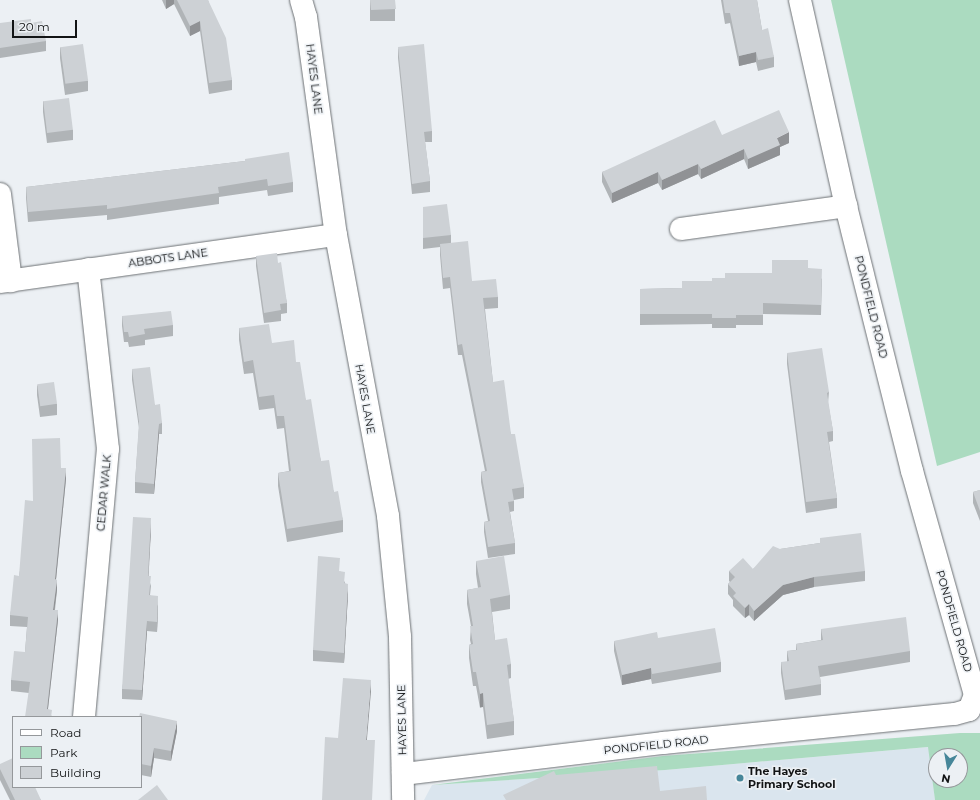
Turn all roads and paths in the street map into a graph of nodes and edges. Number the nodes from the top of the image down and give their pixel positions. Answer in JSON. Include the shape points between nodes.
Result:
{"nodes":[{"id":1,"x":301,"y":0,"type":"edge"},
{"id":2,"x":800,"y":0,"type":"edge"},
{"id":3,"x":0,"y":194,"type":"edge"},
{"id":4,"x":846,"y":206,"type":"junction"},
{"id":5,"x":681,"y":230,"type":"dead end"},
{"id":6,"x":336,"y":235,"type":"junction"},
{"id":7,"x":88,"y":269,"type":"junction"},
{"id":8,"x":6,"y":281,"type":"edge"},
{"id":9,"x":84,"y":716,"type":"edge"},
{"id":10,"x":402,"y":774,"type":"junction"},
{"id":11,"x":403,"y":800,"type":"edge"}],
"edges":[{"from":1,"to":6,"type":"street","name":"HAYES LANE","via":[[306,17]]},
{"from":2,"to":4,"type":"street","name":"PONDFIELD ROAD"},
{"from":3,"to":8,"type":"street"},
{"from":4,"to":5,"type":"street"},
{"from":4,"to":10,"type":"street","name":"PONDFIELD ROAD","via":[[912,472],[975,695],[969,710],[955,714],[663,743]]},
{"from":6,"to":7,"type":"street","name":"ABBOTS LANE"},
{"from":6,"to":10,"type":"street","name":"HAYES LANE","via":[[388,516],[400,637]]},
{"from":7,"to":8,"type":"street","name":"ABBOTS LANE"},
{"from":7,"to":9,"type":"street","name":"CEDAR WALK","via":[[108,449]]},
{"from":10,"to":11,"type":"street","name":"HAYES LANE"}]}
